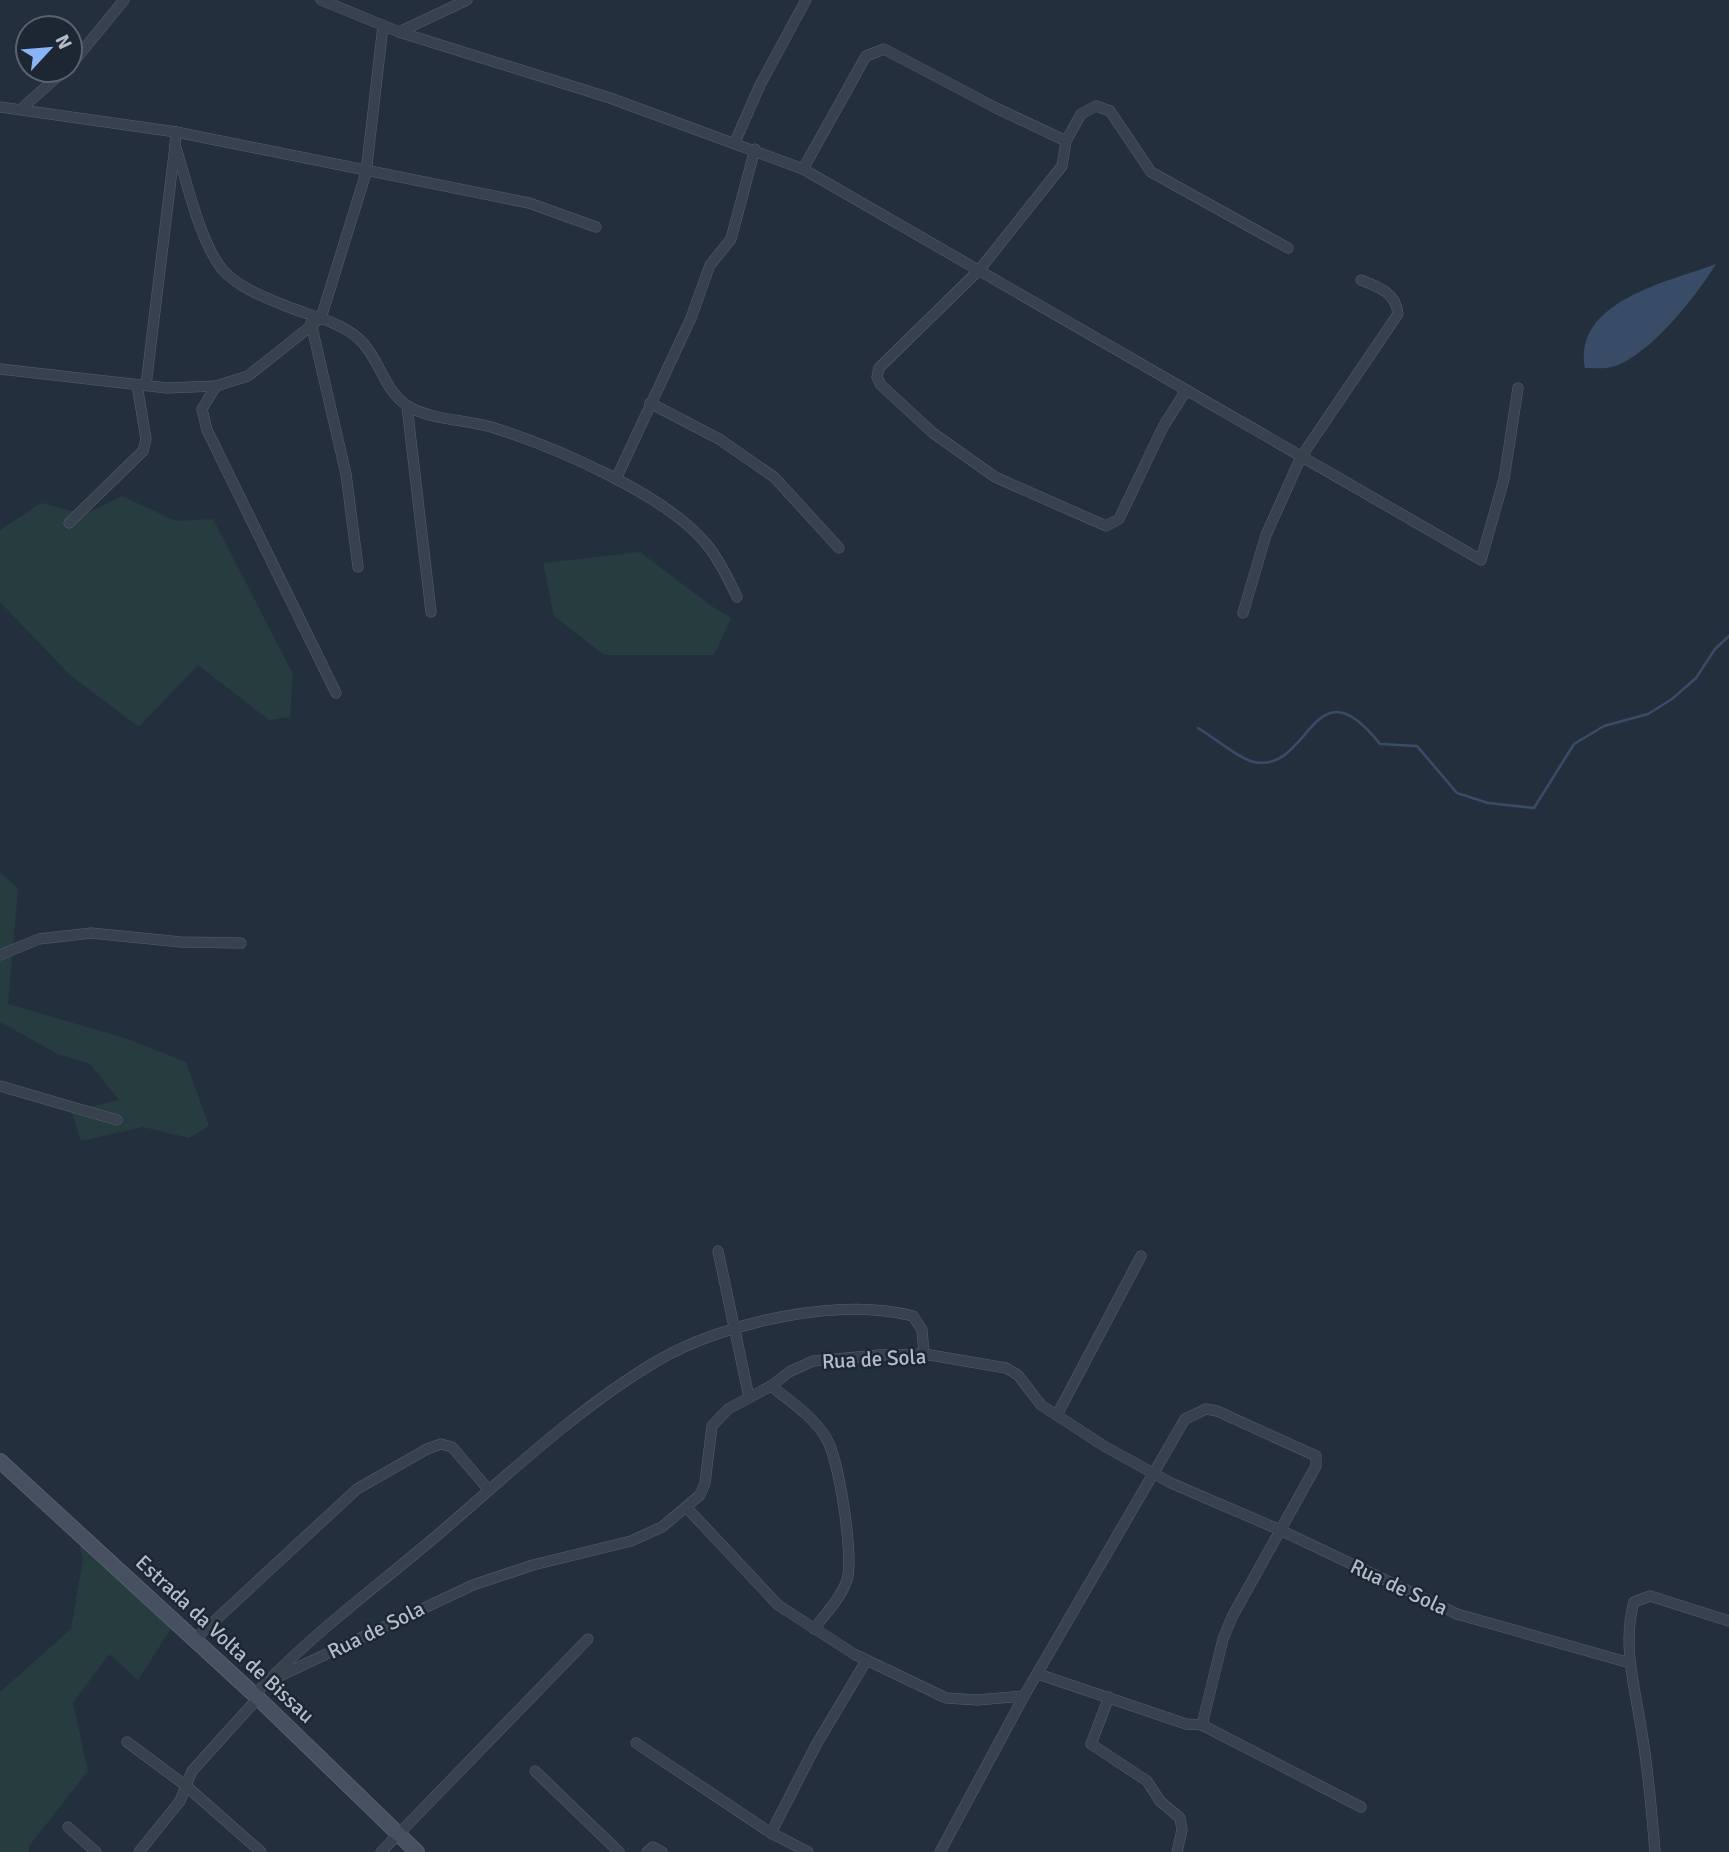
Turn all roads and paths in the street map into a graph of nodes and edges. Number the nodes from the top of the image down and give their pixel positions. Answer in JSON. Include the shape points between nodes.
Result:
{"nodes":[{"id":1,"x":124,"y":0,"type":"edge"},
{"id":2,"x":321,"y":0,"type":"edge"},
{"id":3,"x":467,"y":0,"type":"edge"},
{"id":4,"x":806,"y":0,"type":"edge"},
{"id":5,"x":383,"y":26,"type":"junction"},
{"id":6,"x":399,"y":32,"type":"junction"},
{"id":7,"x":84,"y":49,"type":"edge"},
{"id":8,"x":49,"y":84,"type":"edge"},
{"id":9,"x":0,"y":107,"type":"edge"},
{"id":10,"x":22,"y":108,"type":"junction"},
{"id":11,"x":176,"y":132,"type":"junction"},
{"id":12,"x":1066,"y":141,"type":"junction"},
{"id":13,"x":735,"y":142,"type":"junction"},
{"id":14,"x":175,"y":145,"type":"junction"},
{"id":15,"x":755,"y":149,"type":"junction"},
{"id":16,"x":803,"y":169,"type":"junction"},
{"id":17,"x":366,"y":173,"type":"junction"},
{"id":18,"x":596,"y":226,"type":"dead end"},
{"id":19,"x":1288,"y":248,"type":"dead end"},
{"id":20,"x":980,"y":269,"type":"junction"},
{"id":21,"x":1361,"y":279,"type":"dead end"},
{"id":22,"x":321,"y":317,"type":"junction"},
{"id":23,"x":311,"y":323,"type":"junction"},
{"id":24,"x":0,"y":369,"type":"edge"},
{"id":25,"x":141,"y":385,"type":"junction"},
{"id":26,"x":216,"y":386,"type":"junction"},
{"id":27,"x":1518,"y":388,"type":"dead end"},
{"id":28,"x":1185,"y":392,"type":"junction"},
{"id":29,"x":650,"y":403,"type":"junction"},
{"id":30,"x":407,"y":406,"type":"junction"},
{"id":31,"x":1301,"y":457,"type":"junction"},
{"id":32,"x":616,"y":479,"type":"junction"},
{"id":33,"x":69,"y":523,"type":"dead end"},
{"id":34,"x":839,"y":548,"type":"dead end"},
{"id":35,"x":358,"y":567,"type":"dead end"},
{"id":36,"x":737,"y":597,"type":"dead end"},
{"id":37,"x":431,"y":612,"type":"dead end"},
{"id":38,"x":1243,"y":613,"type":"dead end"},
{"id":39,"x":335,"y":693,"type":"dead end"},
{"id":40,"x":241,"y":943,"type":"dead end"},
{"id":41,"x":0,"y":955,"type":"edge"},
{"id":42,"x":0,"y":1086,"type":"edge"},
{"id":43,"x":117,"y":1120,"type":"dead end"},
{"id":44,"x":718,"y":1251,"type":"dead end"},
{"id":45,"x":1141,"y":1256,"type":"dead end"},
{"id":46,"x":736,"y":1330,"type":"junction"},
{"id":47,"x":924,"y":1354,"type":"junction"},
{"id":48,"x":771,"y":1386,"type":"junction"},
{"id":49,"x":749,"y":1397,"type":"junction"},
{"id":50,"x":1057,"y":1416,"type":"junction"},
{"id":51,"x":0,"y":1461,"type":"edge"},
{"id":52,"x":1152,"y":1473,"type":"junction"},
{"id":53,"x":488,"y":1489,"type":"junction"},
{"id":54,"x":687,"y":1508,"type":"junction"},
{"id":55,"x":1278,"y":1529,"type":"junction"},
{"id":56,"x":1729,"y":1621,"type":"edge"},
{"id":57,"x":814,"y":1629,"type":"junction"},
{"id":58,"x":195,"y":1639,"type":"junction"},
{"id":59,"x":588,"y":1639,"type":"dead end"},
{"id":60,"x":866,"y":1661,"type":"junction"},
{"id":61,"x":1630,"y":1663,"type":"junction"},
{"id":62,"x":1038,"y":1674,"type":"junction"},
{"id":63,"x":267,"y":1682,"type":"junction"},
{"id":64,"x":256,"y":1696,"type":"junction"},
{"id":65,"x":1024,"y":1696,"type":"junction"},
{"id":66,"x":1110,"y":1697,"type":"junction"},
{"id":67,"x":1202,"y":1725,"type":"junction"},
{"id":68,"x":127,"y":1742,"type":"dead end"},
{"id":69,"x":636,"y":1743,"type":"dead end"},
{"id":70,"x":535,"y":1771,"type":"dead end"},
{"id":71,"x":185,"y":1785,"type":"junction"},
{"id":72,"x":1361,"y":1807,"type":"dead end"},
{"id":73,"x":68,"y":1827,"type":"dead end"},
{"id":74,"x":771,"y":1833,"type":"junction"},
{"id":75,"x":398,"y":1835,"type":"junction"},
{"id":76,"x":248,"y":1848,"type":"edge"},
{"id":77,"x":96,"y":1852,"type":"edge"},
{"id":78,"x":139,"y":1852,"type":"edge"},
{"id":79,"x":261,"y":1852,"type":"edge"},
{"id":80,"x":381,"y":1852,"type":"edge"},
{"id":81,"x":417,"y":1852,"type":"edge"},
{"id":82,"x":619,"y":1852,"type":"edge"},
{"id":83,"x":647,"y":1852,"type":"edge"},
{"id":84,"x":662,"y":1852,"type":"edge"},
{"id":85,"x":808,"y":1852,"type":"edge"},
{"id":86,"x":940,"y":1852,"type":"edge"},
{"id":87,"x":1177,"y":1852,"type":"edge"},
{"id":88,"x":1655,"y":1852,"type":"edge"}],
"edges":[{"from":1,"to":7,"type":"street"},
{"from":2,"to":5,"type":"street"},
{"from":3,"to":6,"type":"street"},
{"from":4,"to":13,"type":"street"},
{"from":5,"to":6,"type":"street"},
{"from":5,"to":17,"type":"street"},
{"from":6,"to":13,"type":"street"},
{"from":8,"to":10,"type":"street"},
{"from":9,"to":10,"type":"street"},
{"from":10,"to":11,"type":"street"},
{"from":11,"to":14,"type":"street"},
{"from":11,"to":17,"type":"street"},
{"from":12,"to":16,"type":"street","via":[[884,48],[866,56]]},
{"from":12,"to":19,"type":"street","via":[[1081,114],[1096,106],[1110,111],[1150,172]]},
{"from":12,"to":20,"type":"street","via":[[1062,166]]},
{"from":13,"to":15,"type":"street"},
{"from":14,"to":22,"type":"street","via":[[205,235],[222,269],[266,297]]},
{"from":14,"to":25,"type":"street"},
{"from":15,"to":16,"type":"street"},
{"from":15,"to":29,"type":"street","via":[[731,239],[714,257]]},
{"from":16,"to":20,"type":"street"},
{"from":17,"to":18,"type":"street","via":[[529,203]]},
{"from":17,"to":22,"type":"street"},
{"from":20,"to":28,"type":"street"},
{"from":20,"to":28,"type":"street","via":[[879,368],[877,377],[933,433],[995,477],[1110,526],[1119,519]]},
{"from":21,"to":31,"type":"street","via":[[1389,294],[1397,303],[1398,314]]},
{"from":22,"to":23,"type":"street"},
{"from":22,"to":30,"type":"street","via":[[363,343],[390,388]]},
{"from":23,"to":26,"type":"street","via":[[248,376]]},
{"from":23,"to":35,"type":"street","via":[[346,474]]},
{"from":24,"to":25,"type":"street"},
{"from":25,"to":26,"type":"street"},
{"from":25,"to":33,"type":"street","via":[[143,451]]},
{"from":26,"to":39,"type":"street","via":[[202,409],[207,430]]},
{"from":27,"to":31,"type":"street","via":[[1504,479],[1480,560]]},
{"from":28,"to":31,"type":"street"},
{"from":29,"to":32,"type":"street"},
{"from":29,"to":34,"type":"street","via":[[719,439],[774,477]]},
{"from":30,"to":32,"type":"street","via":[[508,433]]},
{"from":30,"to":37,"type":"street"},
{"from":31,"to":38,"type":"street","via":[[1266,535]]},
{"from":32,"to":36,"type":"street","via":[[694,532],[708,546]]},
{"from":40,"to":41,"type":"street","via":[[91,933],[39,939]]},
{"from":42,"to":43,"type":"street"},
{"from":44,"to":46,"type":"street"},
{"from":45,"to":50,"type":"street"},
{"from":46,"to":47,"type":"street","via":[[811,1311],[892,1312],[913,1316],[920,1324]]},
{"from":46,"to":49,"type":"street"},
{"from":46,"to":53,"type":"street","via":[[664,1357],[637,1373]]},
{"from":47,"to":48,"type":"street","name":"Rua de Sola","via":[[813,1361]]},
{"from":47,"to":50,"type":"street","name":"Rua de Sola","via":[[1006,1368]]},
{"from":48,"to":49,"type":"street","name":"Rua de Sola"},
{"from":48,"to":57,"type":"street","via":[[817,1426],[836,1463],[849,1571],[842,1590]]},
{"from":49,"to":54,"type":"street","name":"Rua de Sola","via":[[728,1409],[712,1426],[705,1483]]},
{"from":50,"to":52,"type":"street","name":"Rua de Sola"},
{"from":51,"to":58,"type":"main road","name":"Estrada da Volta de Bissau"},
{"from":52,"to":55,"type":"street","name":"Rua de Sola"},
{"from":52,"to":55,"type":"street","via":[[1185,1419],[1206,1409],[1228,1416],[1316,1456],[1316,1466]]},
{"from":52,"to":62,"type":"street"},
{"from":53,"to":58,"type":"street","via":[[452,1447],[428,1448],[357,1489]]},
{"from":53,"to":63,"type":"street","via":[[443,1531],[344,1608]]},
{"from":54,"to":57,"type":"street","via":[[770,1598]]},
{"from":54,"to":63,"type":"street","name":"Rua de Sola","via":[[639,1538],[533,1565],[451,1594]]},
{"from":55,"to":61,"type":"street","name":"Rua de Sola","via":[[1457,1614]]},
{"from":55,"to":67,"type":"street","via":[[1223,1639]]},
{"from":56,"to":61,"type":"street","via":[[1680,1603],[1641,1597],[1634,1602],[1630,1617]]},
{"from":57,"to":60,"type":"street"},
{"from":58,"to":64,"type":"main road","name":"Estrada da Volta de Bissau"},
{"from":59,"to":75,"type":"street"},
{"from":60,"to":65,"type":"street","via":[[946,1698]]},
{"from":60,"to":74,"type":"street"},
{"from":61,"to":88,"type":"street"},
{"from":62,"to":65,"type":"street"},
{"from":62,"to":66,"type":"street"},
{"from":63,"to":64,"type":"street","name":"Rua de Sola"},
{"from":64,"to":71,"type":"street","name":"Rua de Sola","via":[[192,1770]]},
{"from":64,"to":75,"type":"main road","name":"Estrada da Volta de Bissau"},
{"from":65,"to":86,"type":"street"},
{"from":66,"to":67,"type":"street","via":[[1186,1724]]},
{"from":66,"to":87,"type":"street","via":[[1091,1744],[1147,1781],[1160,1801],[1180,1818]]},
{"from":67,"to":72,"type":"street"},
{"from":68,"to":71,"type":"street"},
{"from":69,"to":74,"type":"street"},
{"from":70,"to":82,"type":"street"},
{"from":71,"to":76,"type":"street"},
{"from":71,"to":78,"type":"street","name":"Rua de Sola","via":[[171,1815]]},
{"from":73,"to":77,"type":"street"},
{"from":74,"to":85,"type":"street"},
{"from":75,"to":80,"type":"street"},
{"from":75,"to":81,"type":"main road","name":"Estrada da Volta de Bissau"},
{"from":76,"to":79,"type":"street"},
{"from":83,"to":84,"type":"street","via":[[653,1847]]}]}
